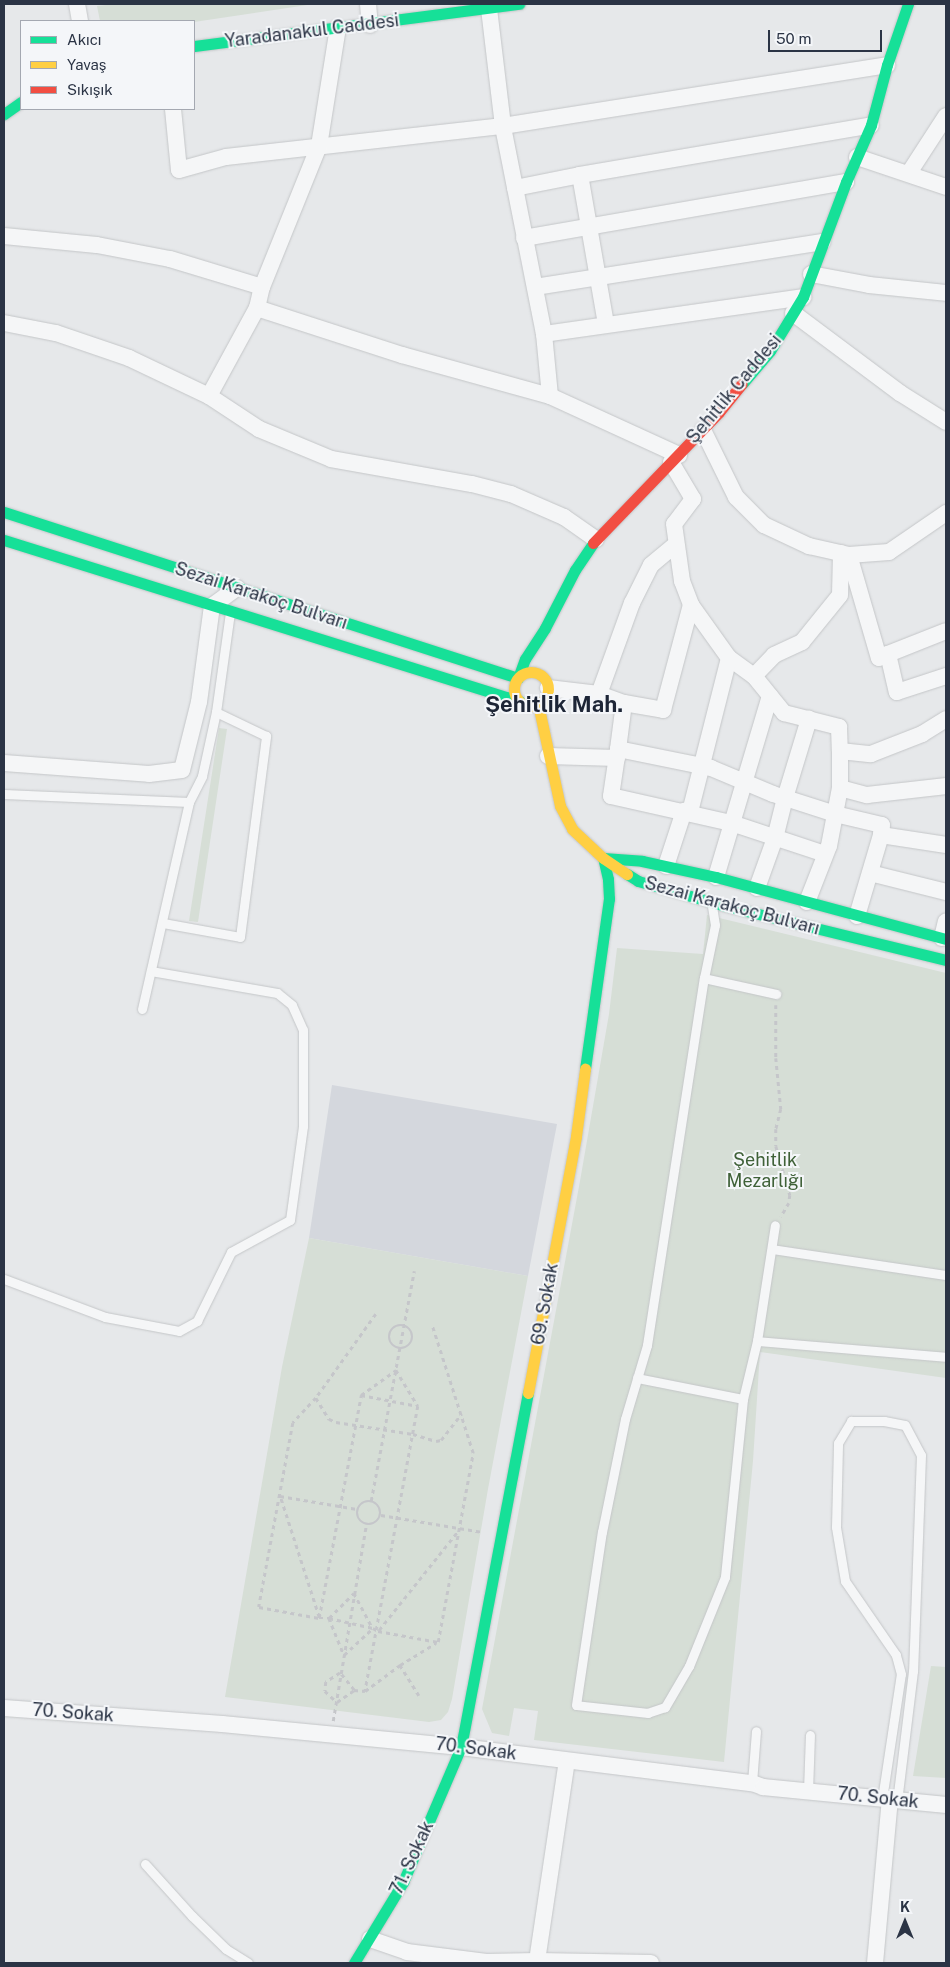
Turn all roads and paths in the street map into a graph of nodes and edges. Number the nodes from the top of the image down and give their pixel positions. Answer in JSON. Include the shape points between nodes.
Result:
{"nodes":[{"id":1,"x":77,"y":4,"type":"edge"},
{"id":2,"x":368,"y":4,"type":"edge"},
{"id":3,"x":519,"y":4,"type":"edge"},
{"id":4,"x":908,"y":4,"type":"edge"},
{"id":5,"x":489,"y":9,"type":"junction"},
{"id":6,"x":80,"y":20,"type":"edge"},
{"id":7,"x":370,"y":25,"type":"junction"},
{"id":8,"x":338,"y":28,"type":"junction"},
{"id":9,"x":195,"y":46,"type":"edge"},
{"id":10,"x":887,"y":65,"type":"junction"},
{"id":11,"x":20,"y":103,"type":"edge"},
{"id":12,"x":173,"y":110,"type":"edge"},
{"id":13,"x":4,"y":114,"type":"edge"},
{"id":14,"x":946,"y":116,"type":"edge"},
{"id":15,"x":870,"y":125,"type":"junction"},
{"id":16,"x":502,"y":126,"type":"junction"},
{"id":17,"x":319,"y":146,"type":"junction"},
{"id":18,"x":857,"y":157,"type":"junction"},
{"id":19,"x":909,"y":173,"type":"junction"},
{"id":20,"x":580,"y":175,"type":"junction"},
{"id":21,"x":846,"y":182,"type":"junction"},
{"id":22,"x":946,"y":187,"type":"edge"},
{"id":23,"x":515,"y":188,"type":"junction"},
{"id":24,"x":589,"y":227,"type":"junction"},
{"id":25,"x":4,"y":236,"type":"edge"},
{"id":26,"x":524,"y":238,"type":"junction"},
{"id":27,"x":823,"y":242,"type":"junction"},
{"id":28,"x":811,"y":274,"type":"junction"},
{"id":29,"x":598,"y":277,"type":"junction"},
{"id":30,"x":535,"y":287,"type":"junction"},
{"id":31,"x":262,"y":288,"type":"junction"},
{"id":32,"x":946,"y":293,"type":"edge"},
{"id":33,"x":803,"y":296,"type":"junction"},
{"id":34,"x":257,"y":308,"type":"junction"},
{"id":35,"x":793,"y":313,"type":"junction"},
{"id":36,"x":4,"y":322,"type":"edge"},
{"id":37,"x":606,"y":324,"type":"junction"},
{"id":38,"x":544,"y":334,"type":"junction"},
{"id":39,"x":209,"y":396,"type":"junction"},
{"id":40,"x":550,"y":396,"type":"junction"},
{"id":41,"x":946,"y":422,"type":"edge"},
{"id":42,"x":703,"y":430,"type":"junction"},
{"id":43,"x":675,"y":458,"type":"junction"},
{"id":44,"x":4,"y":512,"type":"edge"},
{"id":45,"x":946,"y":513,"type":"edge"},
{"id":46,"x":596,"y":539,"type":"junction"},
{"id":47,"x":4,"y":540,"type":"edge"},
{"id":48,"x":676,"y":544,"type":"junction"},
{"id":49,"x":845,"y":554,"type":"junction"},
{"id":50,"x":237,"y":588,"type":"junction"},
{"id":51,"x":691,"y":605,"type":"junction"},
{"id":52,"x":212,"y":606,"type":"junction"},
{"id":53,"x":230,"y":611,"type":"junction"},
{"id":54,"x":545,"y":628,"type":"junction"},
{"id":55,"x":946,"y":631,"type":"edge"},
{"id":56,"x":546,"y":648,"type":"dead end"},
{"id":57,"x":888,"y":654,"type":"junction"},
{"id":58,"x":729,"y":658,"type":"junction"},
{"id":59,"x":547,"y":667,"type":"dead end"},
{"id":60,"x":754,"y":676,"type":"junction"},
{"id":61,"x":946,"y":676,"type":"edge"},
{"id":62,"x":518,"y":678,"type":"junction"},
{"id":63,"x":548,"y":687,"type":"junction"},
{"id":64,"x":599,"y":694,"type":"junction"},
{"id":65,"x":770,"y":696,"type":"junction"},
{"id":66,"x":519,"y":701,"type":"junction"},
{"id":67,"x":624,"y":703,"type":"junction"},
{"id":68,"x":538,"y":704,"type":"junction"},
{"id":69,"x":216,"y":712,"type":"junction"},
{"id":70,"x":809,"y":719,"type":"junction"},
{"id":71,"x":946,"y":719,"type":"edge"},
{"id":72,"x":840,"y":751,"type":"junction"},
{"id":73,"x":618,"y":753,"type":"junction"},
{"id":74,"x":548,"y":756,"type":"junction"},
{"id":75,"x":4,"y":763,"type":"edge"},
{"id":76,"x":703,"y":766,"type":"junction"},
{"id":77,"x":743,"y":782,"type":"junction"},
{"id":78,"x":946,"y":786,"type":"edge"},
{"id":79,"x":840,"y":788,"type":"junction"},
{"id":80,"x":4,"y":794,"type":"edge"},
{"id":81,"x":784,"y":798,"type":"junction"},
{"id":82,"x":189,"y":802,"type":"junction"},
{"id":83,"x":687,"y":812,"type":"junction"},
{"id":84,"x":835,"y":814,"type":"junction"},
{"id":85,"x":731,"y":823,"type":"junction"},
{"id":86,"x":881,"y":835,"type":"junction"},
{"id":87,"x":775,"y":838,"type":"junction"},
{"id":88,"x":946,"y":845,"type":"edge"},
{"id":89,"x":825,"y":854,"type":"junction"},
{"id":90,"x":603,"y":858,"type":"junction"},
{"id":91,"x":666,"y":866,"type":"junction"},
{"id":92,"x":870,"y":873,"type":"junction"},
{"id":93,"x":716,"y":877,"type":"junction"},
{"id":94,"x":757,"y":888,"type":"junction"},
{"id":95,"x":946,"y":892,"type":"edge"},
{"id":96,"x":712,"y":902,"type":"junction"},
{"id":97,"x":807,"y":902,"type":"junction"},
{"id":98,"x":858,"y":916,"type":"junction"},
{"id":99,"x":946,"y":922,"type":"edge"},
{"id":100,"x":163,"y":923,"type":"junction"},
{"id":101,"x":944,"y":939,"type":"edge"},
{"id":102,"x":946,"y":960,"type":"edge"},
{"id":103,"x":151,"y":971,"type":"junction"},
{"id":104,"x":704,"y":978,"type":"junction"},
{"id":105,"x":776,"y":994,"type":"joint"},
{"id":106,"x":142,"y":1009,"type":"dead end"},
{"id":107,"x":775,"y":1225,"type":"joint"},
{"id":108,"x":772,"y":1249,"type":"junction"},
{"id":109,"x":414,"y":1271,"type":"dead end"},
{"id":110,"x":946,"y":1275,"type":"edge"},
{"id":111,"x":4,"y":1279,"type":"edge"},
{"id":112,"x":376,"y":1314,"type":"dead end"},
{"id":113,"x":404,"y":1324,"type":"junction"},
{"id":114,"x":432,"y":1325,"type":"dead end"},
{"id":115,"x":757,"y":1341,"type":"junction"},
{"id":116,"x":400,"y":1349,"type":"junction"},
{"id":117,"x":946,"y":1357,"type":"edge"},
{"id":118,"x":396,"y":1370,"type":"junction"},
{"id":119,"x":637,"y":1378,"type":"junction"},
{"id":120,"x":361,"y":1395,"type":"junction"},
{"id":121,"x":316,"y":1398,"type":"junction"},
{"id":122,"x":743,"y":1399,"type":"junction"},
{"id":123,"x":391,"y":1401,"type":"junction"},
{"id":124,"x":418,"y":1406,"type":"junction"},
{"id":125,"x":461,"y":1414,"type":"junction"},
{"id":126,"x":356,"y":1424,"type":"junction"},
{"id":127,"x":386,"y":1430,"type":"junction"},
{"id":128,"x":412,"y":1434,"type":"junction"},
{"id":129,"x":280,"y":1496,"type":"junction"},
{"id":130,"x":371,"y":1501,"type":"junction"},
{"id":131,"x":339,"y":1506,"type":"junction"},
{"id":132,"x":357,"y":1509,"type":"junction"},
{"id":133,"x":381,"y":1515,"type":"junction"},
{"id":134,"x":399,"y":1518,"type":"junction"},
{"id":135,"x":366,"y":1525,"type":"junction"},
{"id":136,"x":460,"y":1528,"type":"junction"},
{"id":137,"x":502,"y":1536,"type":"junction"},
{"id":138,"x":354,"y":1593,"type":"junction"},
{"id":139,"x":319,"y":1618,"type":"junction"},
{"id":140,"x":329,"y":1618,"type":"junction"},
{"id":141,"x":349,"y":1622,"type":"junction"},
{"id":142,"x":373,"y":1628,"type":"junction"},
{"id":143,"x":378,"y":1631,"type":"junction"},
{"id":144,"x":438,"y":1642,"type":"junction"},
{"id":145,"x":344,"y":1655,"type":"junction"},
{"id":146,"x":400,"y":1665,"type":"junction"},
{"id":147,"x":340,"y":1673,"type":"junction"},
{"id":148,"x":354,"y":1690,"type":"junction"},
{"id":149,"x":366,"y":1691,"type":"junction"},
{"id":150,"x":419,"y":1696,"type":"dead end"},
{"id":151,"x":337,"y":1702,"type":"junction"},
{"id":152,"x":4,"y":1708,"type":"edge"},
{"id":153,"x":756,"y":1731,"type":"dead end"},
{"id":154,"x":329,"y":1734,"type":"junction"},
{"id":155,"x":810,"y":1735,"type":"dead end"},
{"id":156,"x":461,"y":1747,"type":"junction"},
{"id":157,"x":567,"y":1761,"type":"junction"},
{"id":158,"x":752,"y":1783,"type":"junction"},
{"id":159,"x":808,"y":1791,"type":"junction"},
{"id":160,"x":890,"y":1800,"type":"junction"},
{"id":161,"x":946,"y":1805,"type":"edge"},
{"id":162,"x":145,"y":1864,"type":"dead end"},
{"id":163,"x":370,"y":1939,"type":"junction"},
{"id":164,"x":537,"y":1961,"type":"junction"},
{"id":165,"x":248,"y":1963,"type":"edge"},
{"id":166,"x":354,"y":1963,"type":"edge"},
{"id":167,"x":486,"y":1963,"type":"edge"},
{"id":168,"x":651,"y":1963,"type":"edge"},
{"id":169,"x":875,"y":1963,"type":"edge"}],
"edges":[{"from":1,"to":6,"type":"street"},
{"from":2,"to":7,"type":"street"},
{"from":3,"to":5,"type":"street","name":"Yaradanakul Caddesi"},
{"from":4,"to":10,"type":"street","name":"Şehitlik Caddesi"},
{"from":5,"to":7,"type":"street","name":"Yaradanakul Caddesi"},
{"from":5,"to":16,"type":"street"},
{"from":7,"to":8,"type":"street","name":"Yaradanakul Caddesi"},
{"from":8,"to":9,"type":"street","name":"Yaradanakul Caddesi"},
{"from":8,"to":17,"type":"street"},
{"from":10,"to":15,"type":"street","name":"Şehitlik Caddesi"},
{"from":10,"to":16,"type":"street"},
{"from":11,"to":13,"type":"street"},
{"from":12,"to":17,"type":"street","via":[[180,170],[226,157]]},
{"from":14,"to":19,"type":"street"},
{"from":15,"to":18,"type":"street","name":"Şehitlik Caddesi"},
{"from":15,"to":20,"type":"street"},
{"from":16,"to":17,"type":"street"},
{"from":16,"to":23,"type":"street"},
{"from":17,"to":31,"type":"street"},
{"from":18,"to":19,"type":"street"},
{"from":18,"to":21,"type":"street","name":"Şehitlik Caddesi"},
{"from":19,"to":22,"type":"street"},
{"from":20,"to":23,"type":"street"},
{"from":20,"to":24,"type":"street"},
{"from":21,"to":24,"type":"street"},
{"from":21,"to":27,"type":"street","name":"Şehitlik Caddesi"},
{"from":23,"to":26,"type":"street"},
{"from":24,"to":26,"type":"street"},
{"from":24,"to":29,"type":"street"},
{"from":25,"to":31,"type":"street","via":[[97,245],[170,259]]},
{"from":26,"to":30,"type":"street"},
{"from":27,"to":28,"type":"street","name":"Şehitlik Caddesi"},
{"from":27,"to":29,"type":"street"},
{"from":28,"to":32,"type":"street","via":[[868,285]]},
{"from":28,"to":33,"type":"street","name":"Şehitlik Caddesi"},
{"from":29,"to":30,"type":"street"},
{"from":29,"to":37,"type":"street"},
{"from":30,"to":38,"type":"street"},
{"from":31,"to":34,"type":"street"},
{"from":33,"to":35,"type":"street","name":"Şehitlik Caddesi"},
{"from":33,"to":37,"type":"street"},
{"from":34,"to":39,"type":"street"},
{"from":34,"to":40,"type":"street","via":[[402,355]]},
{"from":35,"to":41,"type":"street","via":[[900,393]]},
{"from":35,"to":42,"type":"street","name":"Şehitlik Caddesi","via":[[770,351]]},
{"from":36,"to":39,"type":"street","via":[[56,334],[129,358]]},
{"from":37,"to":38,"type":"street"},
{"from":38,"to":40,"type":"street"},
{"from":39,"to":46,"type":"street","via":[[259,429],[331,459],[511,494],[564,517]]},
{"from":40,"to":43,"type":"street"},
{"from":42,"to":43,"type":"street","name":"Şehitlik Caddesi"},
{"from":42,"to":49,"type":"street","via":[[736,497],[764,526],[809,546]]},
{"from":43,"to":46,"type":"street","name":"Şehitlik Caddesi"},
{"from":43,"to":48,"type":"street","via":[[692,499],[674,524]]},
{"from":44,"to":50,"type":"street","name":"Sezai Karakoç Bulvarı"},
{"from":45,"to":49,"type":"street","via":[[889,552]]},
{"from":46,"to":54,"type":"street","name":"Şehitlik Caddesi","via":[[575,570]]},
{"from":47,"to":52,"type":"street","name":"Sezai Karakoç Bulvarı"},
{"from":48,"to":51,"type":"street","via":[[682,581]]},
{"from":48,"to":64,"type":"street","via":[[652,565],[632,603]]},
{"from":49,"to":57,"type":"street","via":[[879,658]]},
{"from":49,"to":60,"type":"street","via":[[840,595],[802,642],[774,656]]},
{"from":50,"to":52,"type":"street"},
{"from":50,"to":53,"type":"lane"},
{"from":50,"to":62,"type":"street","name":"Sezai Karakoç Bulvarı"},
{"from":51,"to":58,"type":"street"},
{"from":51,"to":67,"type":"street","via":[[663,710]]},
{"from":52,"to":53,"type":"street","name":"Sezai Karakoç Bulvarı"},
{"from":52,"to":75,"type":"street","via":[[199,702],[182,770],[149,774]]},
{"from":53,"to":66,"type":"street","name":"Sezai Karakoç Bulvarı"},
{"from":53,"to":69,"type":"lane"},
{"from":54,"to":56,"type":"street"},
{"from":54,"to":62,"type":"street","name":"Şehitlik Caddesi","via":[[525,658]]},
{"from":55,"to":57,"type":"street"},
{"from":57,"to":61,"type":"street","via":[[897,692]]},
{"from":58,"to":60,"type":"street"},
{"from":58,"to":76,"type":"street"},
{"from":59,"to":63,"type":"street"},
{"from":60,"to":65,"type":"street"},
{"from":62,"to":63,"type":"street","via":[[533,672],[543,677]]},
{"from":62,"to":66,"type":"street","via":[[514,687]]},
{"from":63,"to":64,"type":"street"},
{"from":63,"to":68,"type":"street","via":[[545,698]]},
{"from":64,"to":67,"type":"street"},
{"from":65,"to":70,"type":"street","via":[[784,713]]},
{"from":65,"to":77,"type":"street"},
{"from":66,"to":68,"type":"street","via":[[528,706]]},
{"from":67,"to":73,"type":"street"},
{"from":68,"to":74,"type":"street","name":"Sezai Karakoç Bulvarı"},
{"from":69,"to":82,"type":"lane","via":[[202,776]]},
{"from":69,"to":100,"type":"lane","via":[[266,736],[240,937]]},
{"from":70,"to":72,"type":"street","via":[[839,726]]},
{"from":70,"to":81,"type":"street"},
{"from":71,"to":72,"type":"street","via":[[922,734],[871,754]]},
{"from":72,"to":79,"type":"street"},
{"from":73,"to":74,"type":"street"},
{"from":73,"to":76,"type":"street"},
{"from":73,"to":83,"type":"street","via":[[611,796]]},
{"from":74,"to":90,"type":"street","name":"Sezai Karakoç Bulvarı","via":[[560,806],[572,829]]},
{"from":76,"to":77,"type":"street"},
{"from":76,"to":83,"type":"street"},
{"from":77,"to":81,"type":"street"},
{"from":77,"to":85,"type":"street"},
{"from":78,"to":79,"type":"street","via":[[866,795]]},
{"from":79,"to":84,"type":"street"},
{"from":80,"to":82,"type":"lane"},
{"from":81,"to":84,"type":"street"},
{"from":81,"to":87,"type":"street"},
{"from":82,"to":100,"type":"lane"},
{"from":83,"to":85,"type":"street"},
{"from":83,"to":91,"type":"street"},
{"from":84,"to":86,"type":"street","via":[[882,825]]},
{"from":84,"to":89,"type":"street"},
{"from":85,"to":87,"type":"street"},
{"from":85,"to":93,"type":"street"},
{"from":86,"to":88,"type":"street"},
{"from":86,"to":92,"type":"street"},
{"from":87,"to":89,"type":"street"},
{"from":87,"to":94,"type":"street"},
{"from":89,"to":97,"type":"street"},
{"from":90,"to":91,"type":"street"},
{"from":90,"to":96,"type":"street","name":"Sezai Karakoç Bulvarı","via":[[638,881]]},
{"from":90,"to":137,"type":"street","name":"69. Sokak","via":[[609,899],[576,1136]]},
{"from":91,"to":93,"type":"street"},
{"from":92,"to":95,"type":"street"},
{"from":92,"to":98,"type":"street"},
{"from":93,"to":94,"type":"street"},
{"from":94,"to":97,"type":"street"},
{"from":96,"to":102,"type":"street","name":"Sezai Karakoç Bulvarı"},
{"from":96,"to":104,"type":"lane","via":[[715,925]]},
{"from":97,"to":98,"type":"street"},
{"from":98,"to":101,"type":"street"},
{"from":99,"to":101,"type":"street"},
{"from":100,"to":103,"type":"lane"},
{"from":103,"to":106,"type":"lane"},
{"from":103,"to":111,"type":"lane","via":[[277,993],[292,1005],[303,1030],[303,1126],[290,1220],[231,1252],[197,1321],[179,1331],[105,1317]]},
{"from":104,"to":105,"type":"lane"},
{"from":104,"to":119,"type":"lane","via":[[647,1345]]},
{"from":105,"to":107,"type":"path","via":[[776,1058],[781,1108],[776,1146],[790,1195]]},
{"from":107,"to":108,"type":"lane"},
{"from":108,"to":110,"type":"lane"},
{"from":108,"to":115,"type":"lane"},
{"from":109,"to":113,"type":"path"},
{"from":112,"to":121,"type":"path"},
{"from":113,"to":116,"type":"path"},
{"from":113,"to":116,"type":"path","via":[[412,1331],[414,1339],[410,1346]]},
{"from":113,"to":116,"type":"path","via":[[388,1332],[392,1346]]},
{"from":114,"to":125,"type":"path"},
{"from":115,"to":117,"type":"lane"},
{"from":115,"to":122,"type":"lane"},
{"from":116,"to":118,"type":"path"},
{"from":118,"to":120,"type":"path"},
{"from":118,"to":123,"type":"path"},
{"from":118,"to":124,"type":"path"},
{"from":119,"to":122,"type":"lane"},
{"from":119,"to":122,"type":"lane","via":[[625,1419],[602,1532],[576,1705],[648,1713],[665,1707],[689,1666],[725,1577]]},
{"from":120,"to":123,"type":"path"},
{"from":120,"to":126,"type":"path"},
{"from":121,"to":126,"type":"path","via":[[329,1419]]},
{"from":121,"to":129,"type":"path","via":[[293,1423]]},
{"from":123,"to":124,"type":"path"},
{"from":123,"to":127,"type":"path"},
{"from":124,"to":128,"type":"path"},
{"from":125,"to":128,"type":"path","via":[[441,1440]]},
{"from":125,"to":136,"type":"path","via":[[473,1453]]},
{"from":126,"to":127,"type":"path"},
{"from":126,"to":131,"type":"path"},
{"from":127,"to":128,"type":"path"},
{"from":127,"to":130,"type":"path"},
{"from":128,"to":134,"type":"path"},
{"from":129,"to":131,"type":"path"},
{"from":129,"to":139,"type":"path"},
{"from":129,"to":139,"type":"path","via":[[259,1607]]},
{"from":130,"to":132,"type":"path","via":[[361,1503]]},
{"from":130,"to":133,"type":"path","via":[[378,1504]]},
{"from":131,"to":132,"type":"path"},
{"from":131,"to":139,"type":"path"},
{"from":132,"to":135,"type":"path","via":[[357,1518]]},
{"from":133,"to":134,"type":"path"},
{"from":133,"to":135,"type":"path","via":[[374,1524]]},
{"from":134,"to":136,"type":"path"},
{"from":134,"to":143,"type":"path"},
{"from":135,"to":138,"type":"path"},
{"from":136,"to":137,"type":"path"},
{"from":136,"to":143,"type":"path"},
{"from":136,"to":144,"type":"path"},
{"from":137,"to":156,"type":"street","name":"69. Sokak"},
{"from":138,"to":140,"type":"path"},
{"from":138,"to":141,"type":"path"},
{"from":138,"to":142,"type":"path"},
{"from":139,"to":140,"type":"path"},
{"from":140,"to":141,"type":"path"},
{"from":140,"to":145,"type":"path"},
{"from":141,"to":142,"type":"path"},
{"from":141,"to":145,"type":"path"},
{"from":142,"to":143,"type":"path"},
{"from":142,"to":145,"type":"path"},
{"from":143,"to":144,"type":"path"},
{"from":143,"to":149,"type":"path"},
{"from":144,"to":146,"type":"path"},
{"from":145,"to":147,"type":"path"},
{"from":146,"to":149,"type":"path"},
{"from":146,"to":150,"type":"path"},
{"from":147,"to":148,"type":"path"},
{"from":147,"to":151,"type":"path"},
{"from":147,"to":151,"type":"path","via":[[326,1682],[325,1691]]},
{"from":148,"to":149,"type":"path"},
{"from":148,"to":151,"type":"path"},
{"from":151,"to":154,"type":"path"},
{"from":152,"to":154,"type":"street","name":"70. Sokak"},
{"from":153,"to":158,"type":"lane"},
{"from":154,"to":156,"type":"street","name":"70. Sokak"},
{"from":155,"to":159,"type":"lane"},
{"from":156,"to":157,"type":"street","name":"70. Sokak"},
{"from":156,"to":163,"type":"street","name":"71. Sokak","via":[[403,1882]]},
{"from":157,"to":158,"type":"street","name":"70. Sokak"},
{"from":157,"to":164,"type":"street"},
{"from":158,"to":159,"type":"street","name":"70. Sokak"},
{"from":159,"to":160,"type":"street","name":"70. Sokak"},
{"from":160,"to":160,"type":"lane","via":[[913,1671],[921,1455],[905,1425],[852,1421],[838,1443],[836,1527],[845,1581],[896,1655],[901,1674]]},
{"from":160,"to":161,"type":"street","name":"70. Sokak"},
{"from":160,"to":169,"type":"street"},
{"from":162,"to":165,"type":"lane","via":[[205,1929]]},
{"from":163,"to":166,"type":"street","name":"71. Sokak"},
{"from":163,"to":167,"type":"street","via":[[407,1952]]},
{"from":164,"to":167,"type":"street"},
{"from":164,"to":168,"type":"street"}]}
